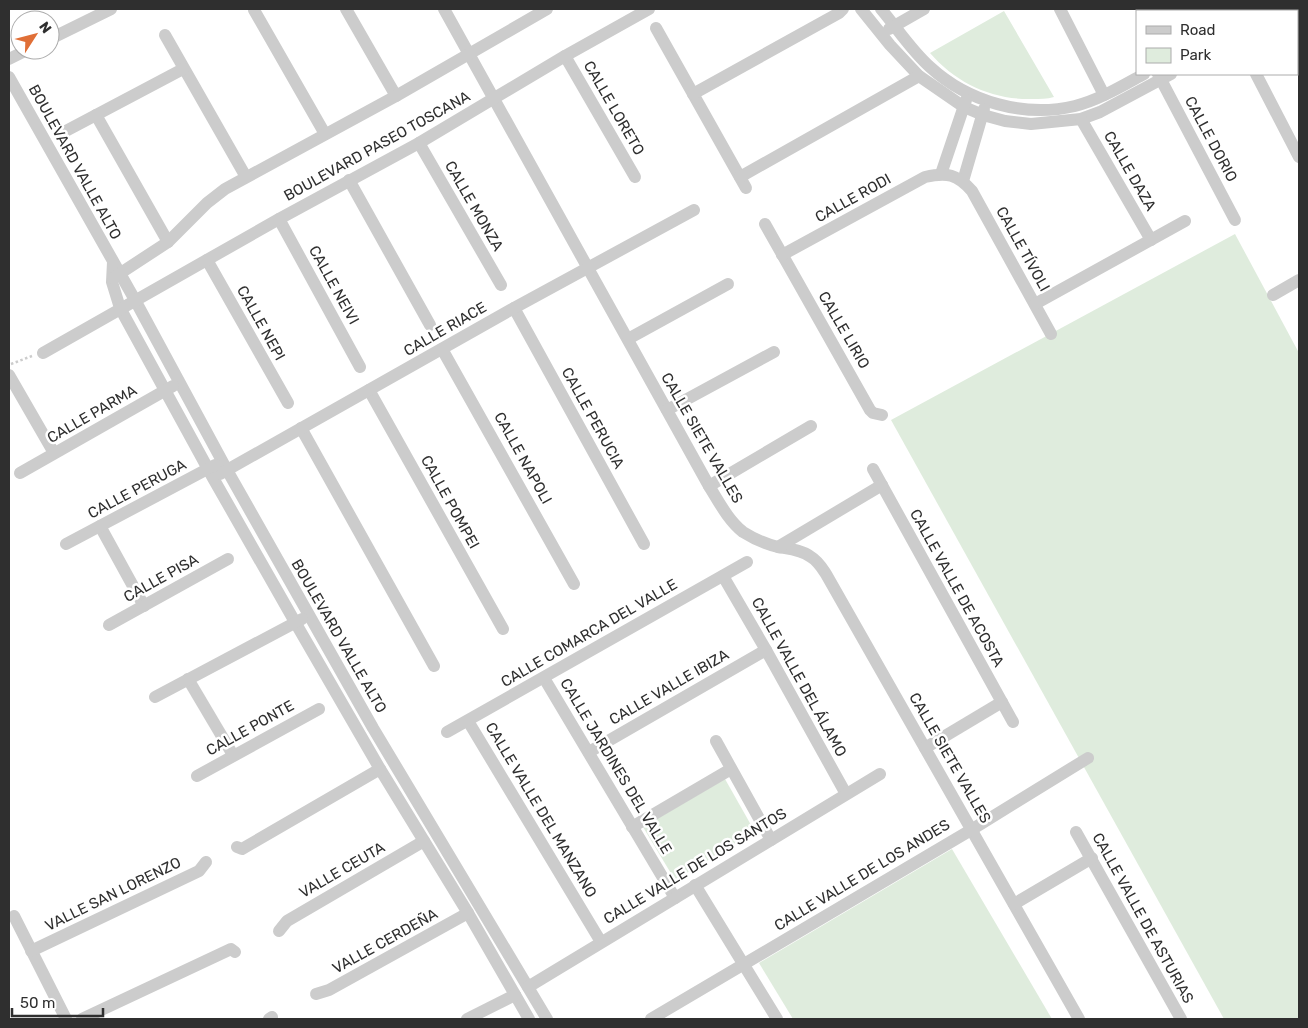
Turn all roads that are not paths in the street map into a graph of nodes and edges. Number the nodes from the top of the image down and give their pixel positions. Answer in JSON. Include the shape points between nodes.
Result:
{"nodes":[{"id":1,"x":112,"y":9,"type":"edge"},
{"id":2,"x":346,"y":9,"type":"edge"},
{"id":3,"x":444,"y":9,"type":"edge"},
{"id":4,"x":648,"y":9,"type":"edge"},
{"id":5,"x":844,"y":9,"type":"edge"},
{"id":6,"x":861,"y":9,"type":"edge"},
{"id":7,"x":880,"y":9,"type":"edge"},
{"id":8,"x":924,"y":9,"type":"edge"},
{"id":9,"x":1060,"y":9,"type":"edge"},
{"id":10,"x":254,"y":10,"type":"dead end"},
{"id":11,"x":542,"y":10,"type":"edge"},
{"id":12,"x":895,"y":25,"type":"junction"},
{"id":13,"x":656,"y":28,"type":"dead end"},
{"id":14,"x":60,"y":34,"type":"edge"},
{"id":15,"x":881,"y":34,"type":"junction"},
{"id":16,"x":165,"y":35,"type":"dead end"},
{"id":17,"x":469,"y":53,"type":"junction"},
{"id":18,"x":565,"y":56,"type":"junction"},
{"id":19,"x":183,"y":69,"type":"junction"},
{"id":20,"x":1142,"y":75,"type":"edge"},
{"id":21,"x":1163,"y":75,"type":"edge"},
{"id":22,"x":1257,"y":75,"type":"edge"},
{"id":23,"x":919,"y":76,"type":"junction"},
{"id":24,"x":9,"y":77,"type":"edge"},
{"id":25,"x":968,"y":93,"type":"junction"},
{"id":26,"x":693,"y":94,"type":"junction"},
{"id":27,"x":1104,"y":95,"type":"junction"},
{"id":28,"x":396,"y":96,"type":"junction"},
{"id":29,"x":494,"y":98,"type":"junction"},
{"id":30,"x":986,"y":101,"type":"junction"},
{"id":31,"x":964,"y":107,"type":"junction"},
{"id":32,"x":96,"y":115,"type":"junction"},
{"id":33,"x":983,"y":115,"type":"junction"},
{"id":34,"x":1082,"y":119,"type":"junction"},
{"id":35,"x":62,"y":133,"type":"dead end"},
{"id":36,"x":325,"y":134,"type":"junction"},
{"id":37,"x":419,"y":143,"type":"junction"},
{"id":38,"x":1299,"y":157,"type":"edge"},
{"id":39,"x":942,"y":174,"type":"junction"},
{"id":40,"x":246,"y":177,"type":"junction"},
{"id":41,"x":635,"y":177,"type":"dead end"},
{"id":42,"x":349,"y":180,"type":"junction"},
{"id":43,"x":963,"y":181,"type":"junction"},
{"id":44,"x":694,"y":210,"type":"dead end"},
{"id":45,"x":279,"y":219,"type":"junction"},
{"id":46,"x":1235,"y":220,"type":"dead end"},
{"id":47,"x":1185,"y":221,"type":"dead end"},
{"id":48,"x":765,"y":224,"type":"dead end"},
{"id":49,"x":1151,"y":240,"type":"junction"},
{"id":50,"x":168,"y":242,"type":"junction"},
{"id":51,"x":782,"y":255,"type":"junction"},
{"id":52,"x":206,"y":260,"type":"junction"},
{"id":53,"x":588,"y":268,"type":"junction"},
{"id":54,"x":115,"y":271,"type":"junction"},
{"id":55,"x":1299,"y":280,"type":"edge"},
{"id":56,"x":728,"y":284,"type":"dead end"},
{"id":57,"x":502,"y":285,"type":"dead end"},
{"id":58,"x":1273,"y":295,"type":"dead end"},
{"id":59,"x":135,"y":300,"type":"junction"},
{"id":60,"x":1035,"y":304,"type":"junction"},
{"id":61,"x":120,"y":308,"type":"junction"},
{"id":62,"x":514,"y":308,"type":"junction"},
{"id":63,"x":430,"y":325,"type":"dead end"},
{"id":64,"x":1051,"y":334,"type":"dead end"},
{"id":65,"x":628,"y":339,"type":"junction"},
{"id":66,"x":442,"y":349,"type":"junction"},
{"id":67,"x":774,"y":352,"type":"dead end"},
{"id":68,"x":43,"y":353,"type":"road end"},
{"id":69,"x":360,"y":367,"type":"dead end"},
{"id":70,"x":9,"y":375,"type":"edge"},
{"id":71,"x":179,"y":383,"type":"junction"},
{"id":72,"x":166,"y":390,"type":"junction"},
{"id":73,"x":369,"y":390,"type":"junction"},
{"id":74,"x":288,"y":403,"type":"dead end"},
{"id":75,"x":667,"y":410,"type":"junction"},
{"id":76,"x":882,"y":415,"type":"dead end"},
{"id":77,"x":811,"y":426,"type":"dead end"},
{"id":78,"x":301,"y":428,"type":"junction"},
{"id":79,"x":54,"y":454,"type":"junction"},
{"id":80,"x":224,"y":466,"type":"junction"},
{"id":81,"x":873,"y":469,"type":"dead end"},
{"id":82,"x":20,"y":473,"type":"dead end"},
{"id":83,"x":211,"y":474,"type":"junction"},
{"id":84,"x":882,"y":485,"type":"junction"},
{"id":85,"x":709,"y":486,"type":"junction"},
{"id":86,"x":100,"y":526,"type":"junction"},
{"id":87,"x":66,"y":544,"type":"dead end"},
{"id":88,"x":644,"y":544,"type":"dead end"},
{"id":89,"x":778,"y":547,"type":"junction"},
{"id":90,"x":228,"y":559,"type":"dead end"},
{"id":91,"x":747,"y":562,"type":"dead end"},
{"id":92,"x":723,"y":576,"type":"junction"},
{"id":93,"x":574,"y":584,"type":"dead end"},
{"id":94,"x":144,"y":606,"type":"junction"},
{"id":95,"x":309,"y":615,"type":"junction"},
{"id":96,"x":295,"y":622,"type":"junction"},
{"id":97,"x":109,"y":625,"type":"dead end"},
{"id":98,"x":503,"y":629,"type":"dead end"},
{"id":99,"x":766,"y":650,"type":"junction"},
{"id":100,"x":434,"y":666,"type":"dead end"},
{"id":101,"x":544,"y":678,"type":"junction"},
{"id":102,"x":188,"y":679,"type":"junction"},
{"id":103,"x":155,"y":697,"type":"dead end"},
{"id":104,"x":1002,"y":702,"type":"junction"},
{"id":105,"x":318,"y":708,"type":"dead end"},
{"id":106,"x":468,"y":721,"type":"junction"},
{"id":107,"x":1013,"y":722,"type":"dead end"},
{"id":108,"x":446,"y":732,"type":"dead end"},
{"id":109,"x":716,"y":741,"type":"dead end"},
{"id":110,"x":925,"y":748,"type":"junction"},
{"id":111,"x":588,"y":752,"type":"junction"},
{"id":112,"x":232,"y":756,"type":"junction"},
{"id":113,"x":1088,"y":758,"type":"dead end"},
{"id":114,"x":380,"y":768,"type":"junction"},
{"id":115,"x":731,"y":769,"type":"junction"},
{"id":116,"x":880,"y":774,"type":"dead end"},
{"id":117,"x":197,"y":776,"type":"dead end"},
{"id":118,"x":846,"y":794,"type":"junction"},
{"id":119,"x":632,"y":827,"type":"junction"},
{"id":120,"x":971,"y":830,"type":"junction"},
{"id":121,"x":1076,"y":832,"type":"dead end"},
{"id":122,"x":771,"y":840,"type":"junction"},
{"id":123,"x":424,"y":841,"type":"junction"},
{"id":124,"x":237,"y":847,"type":"dead end"},
{"id":125,"x":1092,"y":858,"type":"junction"},
{"id":126,"x":206,"y":862,"type":"dead end"},
{"id":127,"x":695,"y":885,"type":"junction"},
{"id":128,"x":675,"y":898,"type":"junction"},
{"id":129,"x":1014,"y":904,"type":"junction"},
{"id":130,"x":468,"y":913,"type":"junction"},
{"id":131,"x":14,"y":916,"type":"dead end"},
{"id":132,"x":279,"y":931,"type":"dead end"},
{"id":133,"x":601,"y":942,"type":"junction"},
{"id":134,"x":31,"y":951,"type":"junction"},
{"id":135,"x":235,"y":952,"type":"dead end"},
{"id":136,"x":743,"y":964,"type":"junction"},
{"id":137,"x":528,"y":987,"type":"junction"},
{"id":138,"x":316,"y":994,"type":"dead end"},
{"id":139,"x":515,"y":995,"type":"junction"},
{"id":140,"x":66,"y":1019,"type":"edge"},
{"id":141,"x":82,"y":1019,"type":"edge"},
{"id":142,"x":467,"y":1019,"type":"edge"},
{"id":143,"x":529,"y":1019,"type":"edge"},
{"id":144,"x":547,"y":1019,"type":"edge"},
{"id":145,"x":651,"y":1019,"type":"edge"},
{"id":146,"x":777,"y":1019,"type":"edge"},
{"id":147,"x":1079,"y":1019,"type":"edge"},
{"id":148,"x":1181,"y":1019,"type":"edge"}],
"edges":[{"from":1,"to":14,"type":"street"},
{"from":2,"to":28,"type":"street"},
{"from":3,"to":17,"type":"street","name":"CALLE SIETE VALLES"},
{"from":4,"to":18,"type":"street","name":"BOULEVARD PASEO TOSCANA"},
{"from":5,"to":26,"type":"street"},
{"from":6,"to":15,"type":"street"},
{"from":7,"to":12,"type":"street"},
{"from":8,"to":12,"type":"street"},
{"from":9,"to":27,"type":"street"},
{"from":10,"to":36,"type":"street"},
{"from":11,"to":17,"type":"street"},
{"from":12,"to":15,"type":"street"},
{"from":12,"to":25,"type":"street","via":[[929,66]]},
{"from":13,"to":26,"type":"street"},
{"from":15,"to":23,"type":"street"},
{"from":16,"to":19,"type":"street"},
{"from":17,"to":28,"type":"street"},
{"from":17,"to":29,"type":"street","name":"CALLE SIETE VALLES"},
{"from":18,"to":29,"type":"street","name":"BOULEVARD PASEO TOSCANA"},
{"from":18,"to":41,"type":"street","name":"CALLE LORETO"},
{"from":19,"to":32,"type":"street"},
{"from":19,"to":40,"type":"street"},
{"from":20,"to":27,"type":"street"},
{"from":21,"to":34,"type":"street"},
{"from":21,"to":46,"type":"street","name":"CALLE DORIO"},
{"from":22,"to":38,"type":"street"},
{"from":23,"to":26,"type":"street","via":[[743,183]]},
{"from":23,"to":31,"type":"street"},
{"from":24,"to":54,"type":"street","name":"BOULEVARD VALLE ALTO"},
{"from":25,"to":30,"type":"street"},
{"from":25,"to":31,"type":"street"},
{"from":27,"to":30,"type":"street","via":[[1076,106],[1055,109],[1029,110]]},
{"from":28,"to":36,"type":"street"},
{"from":29,"to":37,"type":"street","name":"BOULEVARD PASEO TOSCANA"},
{"from":29,"to":53,"type":"street","name":"CALLE SIETE VALLES"},
{"from":30,"to":33,"type":"street"},
{"from":31,"to":33,"type":"street"},
{"from":31,"to":39,"type":"street"},
{"from":32,"to":35,"type":"street"},
{"from":32,"to":50,"type":"street"},
{"from":33,"to":34,"type":"street","via":[[1032,124]]},
{"from":33,"to":43,"type":"street"},
{"from":34,"to":49,"type":"street","name":"CALLE DAZA"},
{"from":36,"to":40,"type":"street"},
{"from":37,"to":42,"type":"street","name":"BOULEVARD PASEO TOSCANA"},
{"from":37,"to":57,"type":"street","name":"CALLE MONZA"},
{"from":39,"to":43,"type":"street"},
{"from":39,"to":51,"type":"street","name":"CALLE RODI","via":[[912,183]]},
{"from":40,"to":50,"type":"street","via":[[207,203]]},
{"from":42,"to":45,"type":"street","name":"BOULEVARD PASEO TOSCANA"},
{"from":42,"to":63,"type":"street"},
{"from":43,"to":60,"type":"street","name":"CALLE TÍVOLI","via":[[972,191]]},
{"from":44,"to":53,"type":"street","name":"CALLE RIACE"},
{"from":45,"to":52,"type":"street","name":"BOULEVARD PASEO TOSCANA"},
{"from":45,"to":69,"type":"street","name":"CALLE NEIVI"},
{"from":47,"to":49,"type":"street"},
{"from":48,"to":51,"type":"street","name":"CALLE LIRIO"},
{"from":49,"to":60,"type":"street"},
{"from":50,"to":54,"type":"street"},
{"from":51,"to":76,"type":"street","name":"CALLE LIRIO","via":[[870,410]]},
{"from":52,"to":59,"type":"street","name":"BOULEVARD PASEO TOSCANA"},
{"from":52,"to":74,"type":"street","name":"CALLE NEPI"},
{"from":53,"to":62,"type":"street","name":"CALLE RIACE"},
{"from":53,"to":65,"type":"street","name":"CALLE SIETE VALLES"},
{"from":54,"to":59,"type":"street","name":"BOULEVARD VALLE ALTO"},
{"from":54,"to":61,"type":"street","name":"BOULEVARD VALLE ALTO","via":[[112,282]]},
{"from":55,"to":58,"type":"street"},
{"from":56,"to":65,"type":"street"},
{"from":59,"to":61,"type":"street","name":"BOULEVARD PASEO TOSCANA"},
{"from":59,"to":71,"type":"street","name":"BOULEVARD VALLE ALTO"},
{"from":60,"to":64,"type":"street","name":"CALLE TÍVOLI"},
{"from":61,"to":68,"type":"street","name":"BOULEVARD PASEO TOSCANA"},
{"from":61,"to":72,"type":"street","name":"BOULEVARD VALLE ALTO"},
{"from":62,"to":66,"type":"street","name":"CALLE RIACE"},
{"from":62,"to":88,"type":"street","name":"CALLE PERUCIA"},
{"from":65,"to":75,"type":"street","name":"CALLE SIETE VALLES"},
{"from":66,"to":73,"type":"street","name":"CALLE RIACE"},
{"from":66,"to":93,"type":"street","name":"CALLE NAPOLI"},
{"from":67,"to":75,"type":"street"},
{"from":70,"to":79,"type":"street"},
{"from":71,"to":72,"type":"street","name":"CALLE PARMA"},
{"from":71,"to":80,"type":"street","name":"BOULEVARD VALLE ALTO"},
{"from":72,"to":79,"type":"street","name":"CALLE PARMA"},
{"from":72,"to":83,"type":"street","name":"BOULEVARD VALLE ALTO"},
{"from":73,"to":78,"type":"street","name":"CALLE RIACE"},
{"from":73,"to":98,"type":"street","name":"CALLE POMPEI"},
{"from":75,"to":85,"type":"street","name":"CALLE SIETE VALLES"},
{"from":77,"to":85,"type":"street"},
{"from":78,"to":80,"type":"street","name":"CALLE RIACE"},
{"from":78,"to":100,"type":"street"},
{"from":79,"to":82,"type":"street","name":"CALLE PARMA"},
{"from":80,"to":83,"type":"street","name":"CALLE RIACE"},
{"from":80,"to":95,"type":"street","name":"BOULEVARD VALLE ALTO"},
{"from":81,"to":84,"type":"street","name":"CALLE VALLE DE ACOSTA"},
{"from":83,"to":86,"type":"street","name":"CALLE PERUGA"},
{"from":83,"to":96,"type":"street","name":"BOULEVARD VALLE ALTO"},
{"from":84,"to":89,"type":"street"},
{"from":84,"to":104,"type":"street","name":"CALLE VALLE DE ACOSTA"},
{"from":85,"to":89,"type":"street","name":"CALLE SIETE VALLES","via":[[738,527],[762,542]]},
{"from":86,"to":87,"type":"street","name":"CALLE PERUGA"},
{"from":86,"to":94,"type":"street"},
{"from":89,"to":110,"type":"street","name":"CALLE SIETE VALLES","via":[[802,552],[818,563]]},
{"from":90,"to":94,"type":"street","name":"CALLE PISA"},
{"from":91,"to":92,"type":"street","name":"CALLE COMARCA DEL VALLE"},
{"from":92,"to":99,"type":"street","name":"CALLE VALLE DEL ÁLAMO"},
{"from":92,"to":101,"type":"street","name":"CALLE COMARCA DEL VALLE"},
{"from":94,"to":97,"type":"street","name":"CALLE PISA"},
{"from":95,"to":96,"type":"street"},
{"from":95,"to":137,"type":"street","name":"BOULEVARD VALLE ALTO"},
{"from":96,"to":102,"type":"street"},
{"from":96,"to":114,"type":"street","name":"BOULEVARD VALLE ALTO"},
{"from":99,"to":111,"type":"street","name":"CALLE VALLE IBIZA"},
{"from":99,"to":118,"type":"street","name":"CALLE VALLE DEL ÁLAMO"},
{"from":101,"to":106,"type":"street","name":"CALLE COMARCA DEL VALLE"},
{"from":101,"to":111,"type":"street","name":"CALLE JARDINES DEL VALLE"},
{"from":102,"to":103,"type":"street"},
{"from":102,"to":112,"type":"street"},
{"from":104,"to":107,"type":"street","name":"CALLE VALLE DE ACOSTA"},
{"from":104,"to":110,"type":"street"},
{"from":105,"to":112,"type":"street","name":"CALLE PONTE"},
{"from":106,"to":108,"type":"street","name":"CALLE COMARCA DEL VALLE"},
{"from":106,"to":133,"type":"street","name":"CALLE VALLE DEL MANZANO"},
{"from":109,"to":115,"type":"street"},
{"from":110,"to":120,"type":"street","name":"CALLE SIETE VALLES"},
{"from":111,"to":119,"type":"street","name":"CALLE JARDINES DEL VALLE"},
{"from":112,"to":117,"type":"street","name":"CALLE PONTE"},
{"from":113,"to":120,"type":"street","name":"CALLE VALLE DE LOS ANDES"},
{"from":114,"to":123,"type":"street","name":"BOULEVARD VALLE ALTO"},
{"from":114,"to":124,"type":"street","via":[[242,849]]},
{"from":115,"to":119,"type":"street"},
{"from":115,"to":122,"type":"street"},
{"from":116,"to":118,"type":"street","name":"CALLE VALLE DE LOS SANTOS"},
{"from":118,"to":122,"type":"street","name":"CALLE VALLE DE LOS SANTOS"},
{"from":119,"to":128,"type":"street","name":"CALLE JARDINES DEL VALLE"},
{"from":120,"to":129,"type":"street","name":"CALLE SIETE VALLES"},
{"from":120,"to":136,"type":"street","name":"CALLE VALLE DE LOS ANDES"},
{"from":121,"to":125,"type":"street","name":"CALLE VALLE DE ASTURIAS"},
{"from":122,"to":127,"type":"street","name":"CALLE VALLE DE LOS SANTOS"},
{"from":123,"to":130,"type":"street","name":"BOULEVARD VALLE ALTO"},
{"from":123,"to":132,"type":"street","name":"VALLE CEUTA","via":[[288,921]]},
{"from":125,"to":129,"type":"street"},
{"from":125,"to":148,"type":"street","name":"CALLE VALLE DE ASTURIAS"},
{"from":126,"to":134,"type":"street","name":"VALLE SAN LORENZO","via":[[199,870]]},
{"from":127,"to":128,"type":"street","name":"CALLE VALLE DE LOS SANTOS"},
{"from":127,"to":136,"type":"street"},
{"from":128,"to":133,"type":"street","name":"CALLE VALLE DE LOS SANTOS"},
{"from":129,"to":147,"type":"street","name":"CALLE SIETE VALLES"},
{"from":130,"to":138,"type":"street","name":"VALLE CERDEÑA","via":[[329,990]]},
{"from":130,"to":139,"type":"street","name":"BOULEVARD VALLE ALTO"},
{"from":131,"to":134,"type":"street"},
{"from":133,"to":137,"type":"street","name":"CALLE VALLE DE LOS SANTOS"},
{"from":134,"to":140,"type":"street"},
{"from":135,"to":141,"type":"street","via":[[231,949]]},
{"from":136,"to":145,"type":"street","name":"CALLE VALLE DE LOS ANDES"},
{"from":136,"to":146,"type":"street"},
{"from":137,"to":144,"type":"street","name":"BOULEVARD VALLE ALTO"},
{"from":139,"to":142,"type":"street"},
{"from":139,"to":143,"type":"street","name":"BOULEVARD VALLE ALTO"}]}
